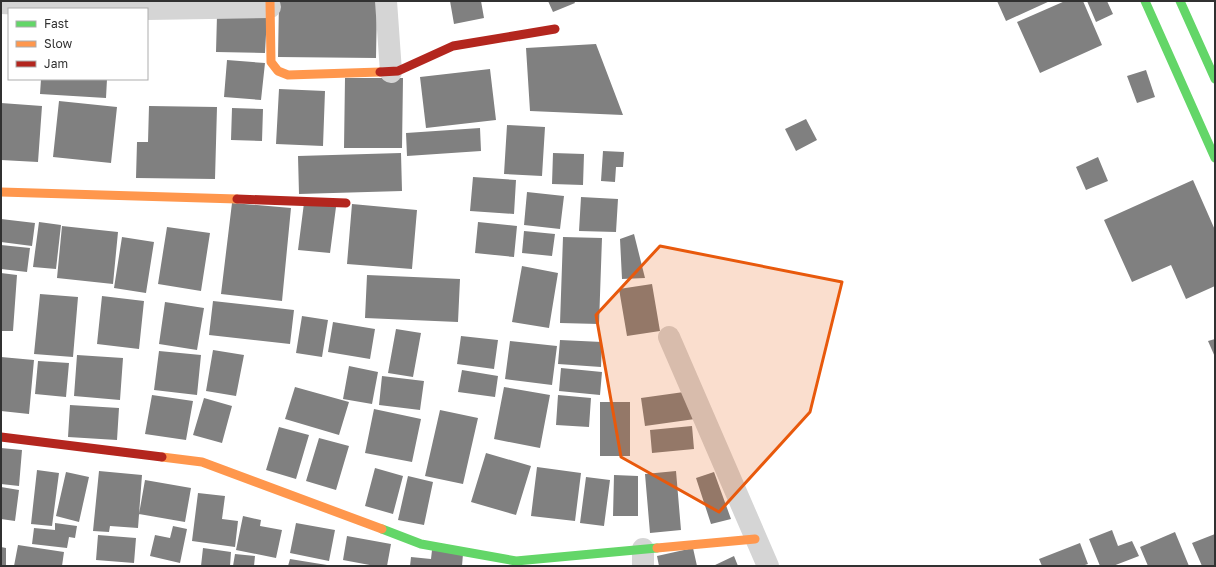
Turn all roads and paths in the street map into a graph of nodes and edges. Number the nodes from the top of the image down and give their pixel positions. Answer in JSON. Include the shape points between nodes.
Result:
{"nodes":[{"id":1,"x":386,"y":1,"type":"edge"},
{"id":2,"x":1145,"y":1,"type":"edge"},
{"id":3,"x":1180,"y":1,"type":"edge"},
{"id":4,"x":1,"y":3,"type":"edge"},
{"id":5,"x":270,"y":4,"type":"edge"},
{"id":6,"x":120,"y":8,"type":"edge"},
{"id":7,"x":148,"y":9,"type":"edge"},
{"id":8,"x":554,"y":28,"type":"dead end"},
{"id":9,"x":391,"y":72,"type":"junction"},
{"id":10,"x":1215,"y":79,"type":"edge"},
{"id":11,"x":1215,"y":158,"type":"edge"},
{"id":12,"x":1,"y":192,"type":"edge"},
{"id":13,"x":346,"y":203,"type":"dead end"},
{"id":14,"x":669,"y":337,"type":"dead end"},
{"id":15,"x":1,"y":437,"type":"edge"},
{"id":16,"x":755,"y":539,"type":"junction"},
{"id":17,"x":643,"y":558,"type":"edge"},
{"id":18,"x":768,"y":566,"type":"edge"}],
"edges":[{"from":1,"to":9,"type":"street"},
{"from":2,"to":11,"type":"main road"},
{"from":3,"to":10,"type":"main road"},
{"from":4,"to":6,"type":"street"},
{"from":5,"to":7,"type":"street"},
{"from":5,"to":9,"type":"main road","via":[[271,62],[278,71],[288,75]]},
{"from":8,"to":9,"type":"main road","via":[[452,46],[408,67]]},
{"from":12,"to":13,"type":"main road"},
{"from":14,"to":16,"type":"street"},
{"from":15,"to":17,"type":"main road","via":[[202,462],[421,544],[516,561]]},
{"from":16,"to":17,"type":"main road"},
{"from":16,"to":18,"type":"street"}]}
